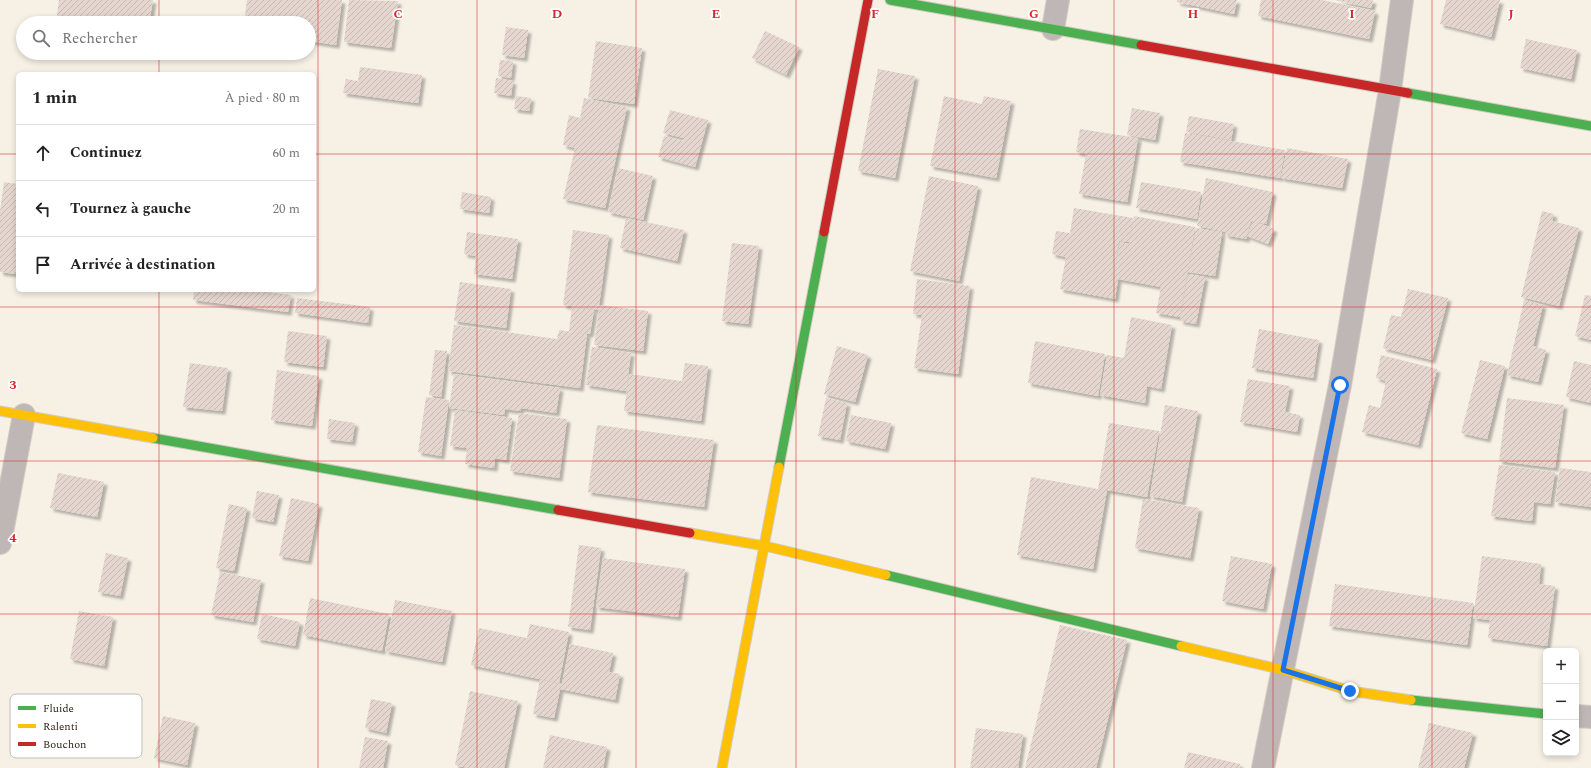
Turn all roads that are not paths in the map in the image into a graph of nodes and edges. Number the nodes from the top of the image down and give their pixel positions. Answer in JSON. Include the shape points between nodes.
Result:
{"nodes":[{"id":1,"x":868,"y":0,"type":"edge"},
{"id":2,"x":890,"y":0,"type":"edge"},
{"id":3,"x":1058,"y":0,"type":"edge"},
{"id":4,"x":1402,"y":0,"type":"edge"},
{"id":5,"x":1053,"y":29,"type":"junction"},
{"id":6,"x":1390,"y":90,"type":"junction"},
{"id":7,"x":1591,"y":126,"type":"edge"},
{"id":8,"x":0,"y":411,"type":"edge"},
{"id":9,"x":24,"y":415,"type":"junction"},
{"id":10,"x":0,"y":543,"type":"edge"},
{"id":11,"x":765,"y":546,"type":"junction"},
{"id":12,"x":1283,"y":670,"type":"junction"},
{"id":13,"x":1543,"y":714,"type":"edge"},
{"id":14,"x":1579,"y":716,"type":"edge"},
{"id":15,"x":1591,"y":717,"type":"edge"},
{"id":16,"x":722,"y":768,"type":"edge"},
{"id":17,"x":1263,"y":768,"type":"edge"}],
"edges":[{"from":1,"to":11,"type":"street"},
{"from":2,"to":5,"type":"street"},
{"from":3,"to":5,"type":"street"},
{"from":4,"to":6,"type":"street"},
{"from":5,"to":6,"type":"street"},
{"from":6,"to":7,"type":"street"},
{"from":6,"to":12,"type":"street","via":[[1340,385]]},
{"from":8,"to":9,"type":"street"},
{"from":9,"to":10,"type":"street"},
{"from":9,"to":11,"type":"street"},
{"from":11,"to":12,"type":"street"},
{"from":11,"to":16,"type":"street"},
{"from":12,"to":13,"type":"street","via":[[1350,691],[1416,701]]},
{"from":12,"to":17,"type":"street"},
{"from":14,"to":15,"type":"street"}]}
